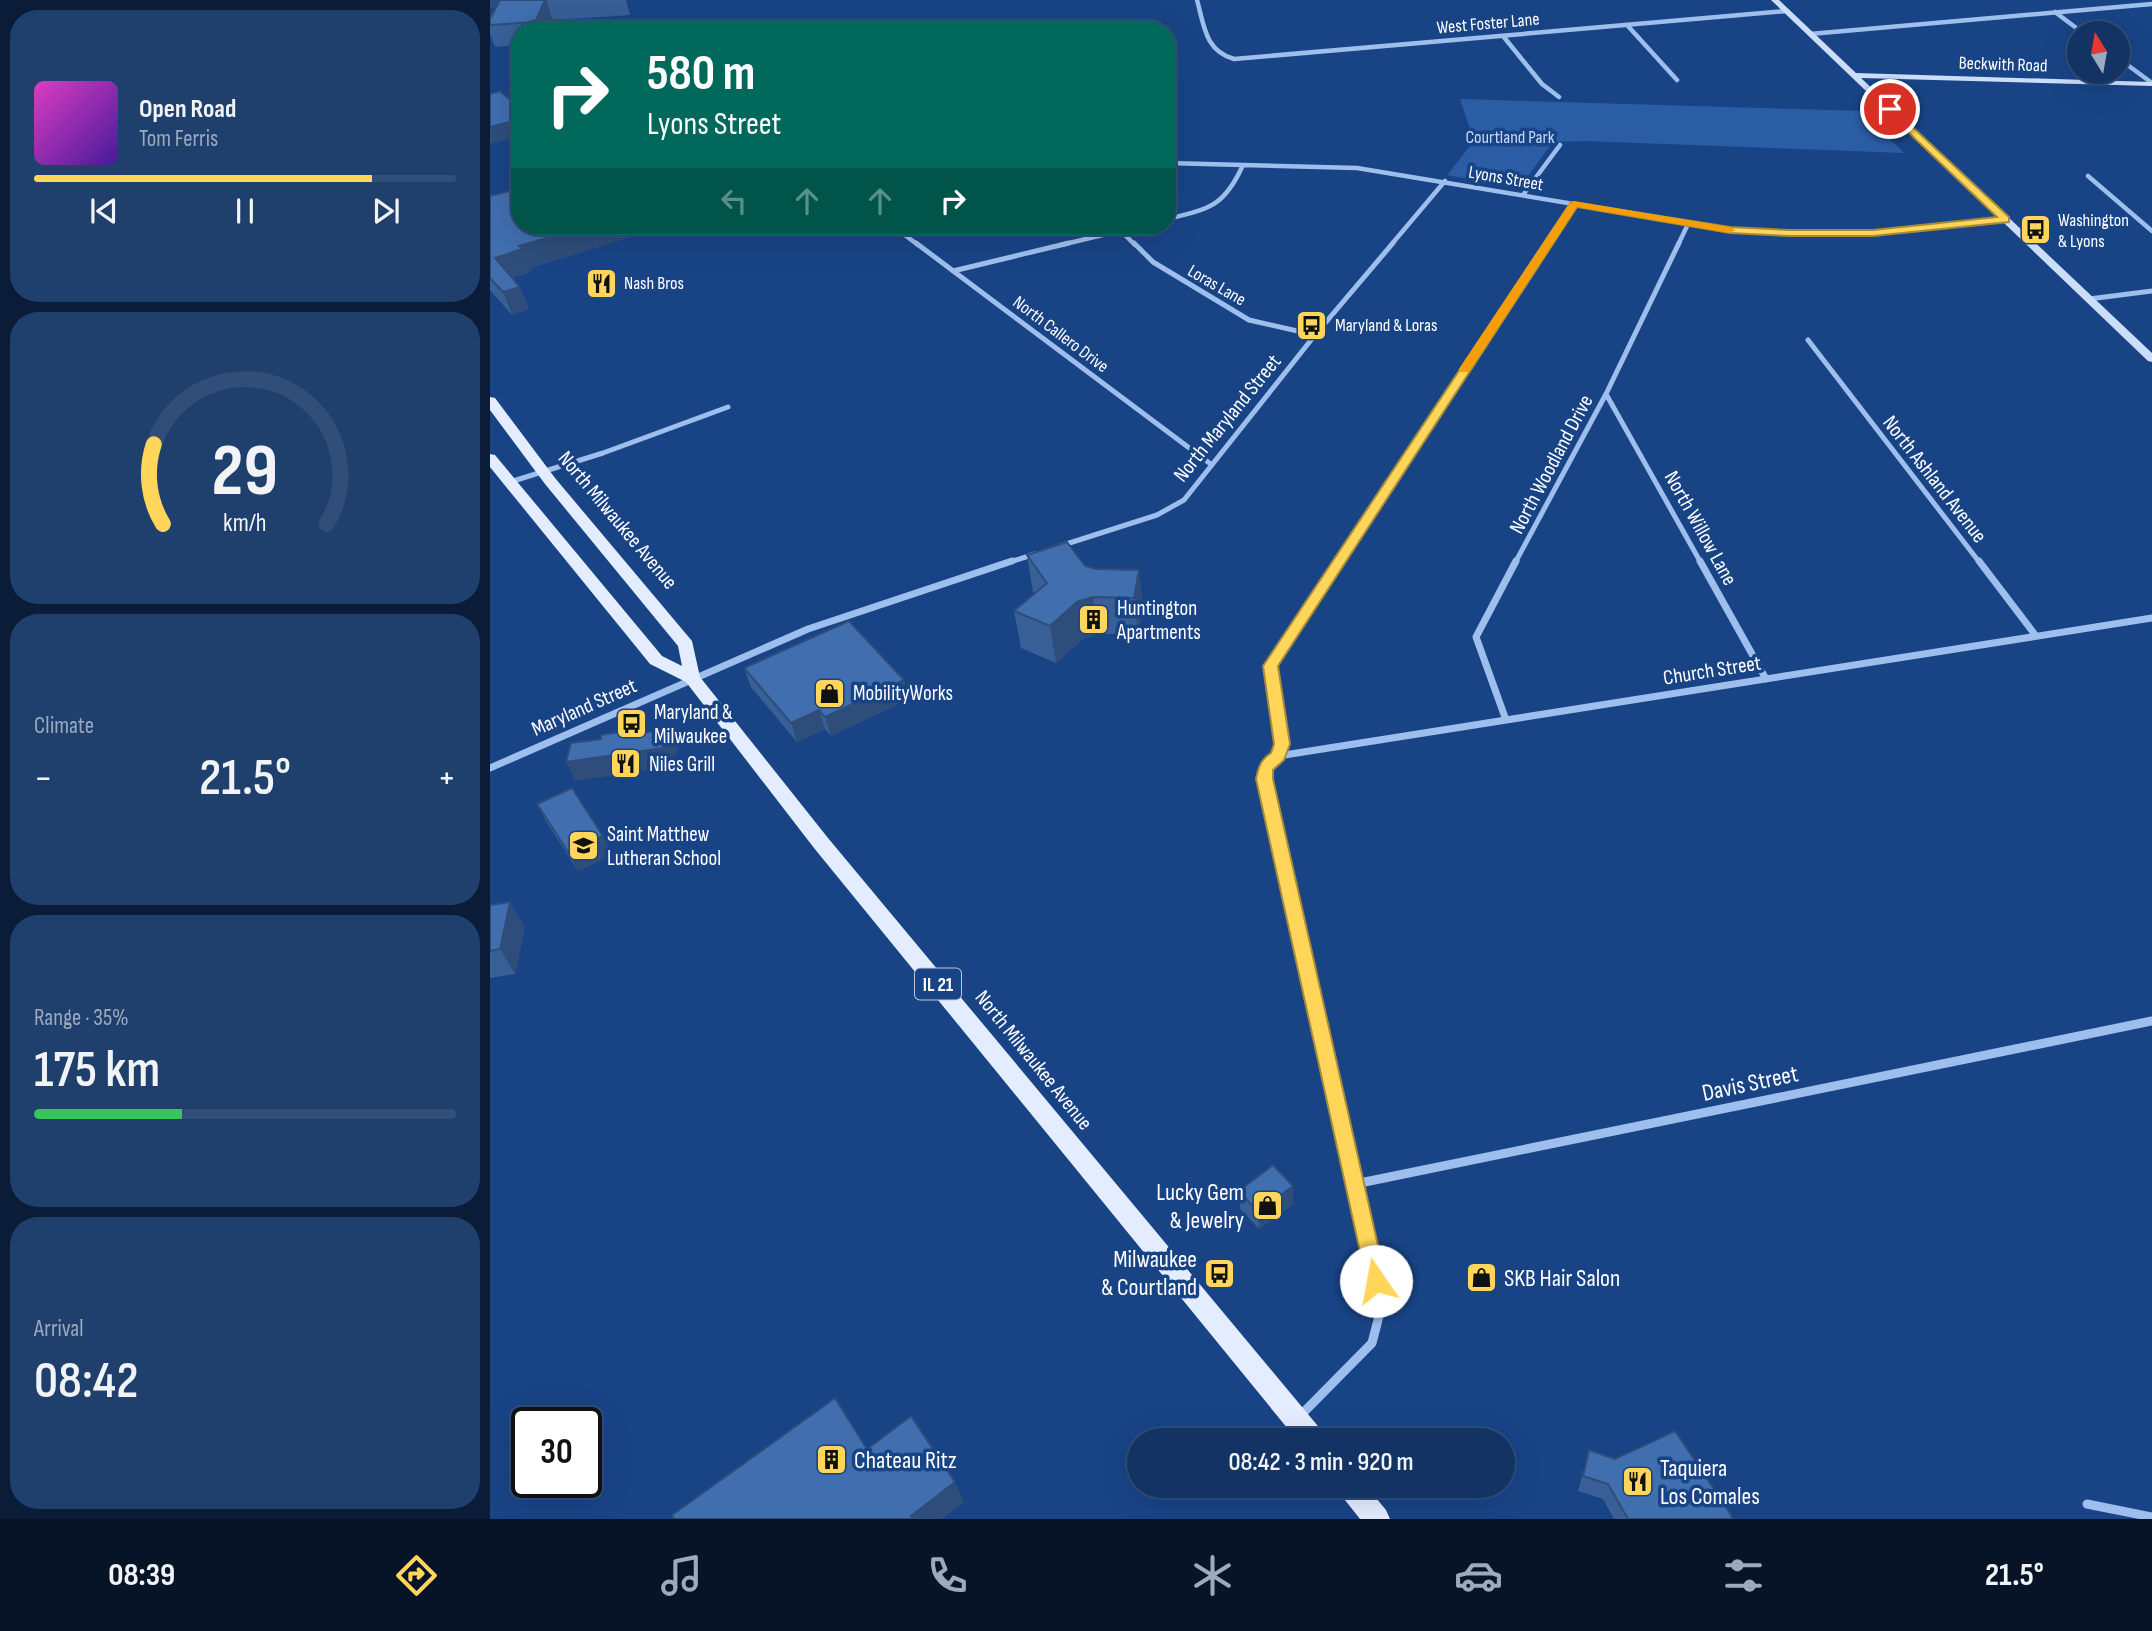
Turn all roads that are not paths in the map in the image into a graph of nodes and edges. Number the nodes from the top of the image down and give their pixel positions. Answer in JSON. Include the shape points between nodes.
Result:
{"nodes":[{"id":1,"x":1197,"y":0,"type":"edge"},
{"id":2,"x":1775,"y":0,"type":"edge"},
{"id":3,"x":2152,"y":4,"type":"edge"},
{"id":4,"x":1787,"y":11,"type":"junction"},
{"id":5,"x":2055,"y":12,"type":"junction"},
{"id":6,"x":2067,"y":21,"type":"edge"},
{"id":7,"x":1627,"y":25,"type":"junction"},
{"id":8,"x":1810,"y":34,"type":"junction"},
{"id":9,"x":1503,"y":36,"type":"junction"},
{"id":10,"x":2130,"y":67,"type":"edge"},
{"id":11,"x":1854,"y":75,"type":"junction"},
{"id":12,"x":1677,"y":80,"type":"dead end"},
{"id":13,"x":2152,"y":84,"type":"edge"},
{"id":14,"x":1559,"y":97,"type":"dead end"},
{"id":15,"x":1560,"y":145,"type":"dead end"},
{"id":16,"x":1176,"y":163,"type":"edge"},
{"id":17,"x":1243,"y":165,"type":"junction"},
{"id":18,"x":2088,"y":176,"type":"dead end"},
{"id":19,"x":1445,"y":181,"type":"junction"},
{"id":20,"x":1523,"y":195,"type":"junction"},
{"id":21,"x":1574,"y":204,"type":"junction"},
{"id":22,"x":1176,"y":217,"type":"edge"},
{"id":23,"x":2005,"y":219,"type":"junction"},
{"id":24,"x":1688,"y":224,"type":"junction"},
{"id":25,"x":2152,"y":231,"type":"edge"},
{"id":26,"x":905,"y":235,"type":"edge"},
{"id":27,"x":1104,"y":235,"type":"edge"},
{"id":28,"x":1125,"y":235,"type":"edge"},
{"id":29,"x":953,"y":271,"type":"junction"},
{"id":30,"x":2152,"y":291,"type":"edge"},
{"id":31,"x":2089,"y":299,"type":"junction"},
{"id":32,"x":1315,"y":335,"type":"junction"},
{"id":33,"x":1808,"y":340,"type":"dead end"},
{"id":34,"x":2152,"y":359,"type":"edge"},
{"id":35,"x":1606,"y":394,"type":"junction"},
{"id":36,"x":490,"y":401,"type":"edge"},
{"id":37,"x":728,"y":407,"type":"dead end"},
{"id":38,"x":490,"y":458,"type":"edge"},
{"id":39,"x":1212,"y":465,"type":"junction"},
{"id":40,"x":544,"y":472,"type":"junction"},
{"id":41,"x":509,"y":482,"type":"junction"},
{"id":42,"x":1051,"y":549,"type":"edge"},
{"id":43,"x":1038,"y":553,"type":"edge"},
{"id":44,"x":2152,"y":618,"type":"edge"},
{"id":45,"x":2036,"y":636,"type":"junction"},
{"id":46,"x":692,"y":678,"type":"junction"},
{"id":47,"x":1766,"y":679,"type":"junction"},
{"id":48,"x":1506,"y":720,"type":"junction"},
{"id":49,"x":1278,"y":756,"type":"junction"},
{"id":50,"x":490,"y":768,"type":"edge"},
{"id":51,"x":2152,"y":1021,"type":"edge"},
{"id":52,"x":1355,"y":1184,"type":"junction"},
{"id":53,"x":1296,"y":1420,"type":"junction"},
{"id":54,"x":1303,"y":1428,"type":"edge"},
{"id":55,"x":1360,"y":1498,"type":"edge"},
{"id":56,"x":2087,"y":1504,"type":"dead end"},
{"id":57,"x":2152,"y":1517,"type":"edge"},
{"id":58,"x":1377,"y":1519,"type":"edge"}],
"edges":[{"from":1,"to":9,"type":"street","name":"West Foster Lane","via":[[1212,50],[1234,59]]},
{"from":2,"to":4,"type":"street"},
{"from":3,"to":5,"type":"street"},
{"from":4,"to":7,"type":"street","name":"West Foster Lane"},
{"from":4,"to":8,"type":"street"},
{"from":5,"to":6,"type":"street"},
{"from":5,"to":8,"type":"street"},
{"from":7,"to":9,"type":"street","name":"West Foster Lane"},
{"from":7,"to":12,"type":"street"},
{"from":8,"to":11,"type":"street"},
{"from":9,"to":14,"type":"street","via":[[1542,84]]},
{"from":10,"to":13,"type":"street"},
{"from":11,"to":13,"type":"street","name":"Beckwith Road"},
{"from":11,"to":23,"type":"street"},
{"from":15,"to":20,"type":"street"},
{"from":16,"to":17,"type":"street","name":"Lyons Street"},
{"from":17,"to":19,"type":"street","name":"Lyons Street","via":[[1357,168]]},
{"from":17,"to":22,"type":"street","via":[[1232,192],[1220,204]]},
{"from":18,"to":25,"type":"street"},
{"from":19,"to":20,"type":"street","name":"Lyons Street"},
{"from":19,"to":32,"type":"street","name":"North Maryland Street"},
{"from":20,"to":21,"type":"street","name":"Lyons Street"},
{"from":21,"to":24,"type":"street","name":"Lyons Street"},
{"from":21,"to":49,"type":"street","via":[[1270,666],[1282,744]]},
{"from":23,"to":24,"type":"street","name":"Lyons Street","via":[[1848,234]]},
{"from":23,"to":31,"type":"street"},
{"from":24,"to":35,"type":"street","name":"North Woodland Drive"},
{"from":26,"to":29,"type":"street","name":"North Callero Drive"},
{"from":27,"to":29,"type":"street"},
{"from":28,"to":32,"type":"street","name":"Loras Lane","via":[[1153,262],[1249,320]]},
{"from":29,"to":39,"type":"street","name":"North Callero Drive"},
{"from":30,"to":31,"type":"street"},
{"from":31,"to":34,"type":"street"},
{"from":32,"to":39,"type":"street","name":"North Maryland Street"},
{"from":33,"to":45,"type":"street","name":"North Ashland Avenue"},
{"from":35,"to":47,"type":"street","name":"North Willow Lane"},
{"from":35,"to":48,"type":"street","name":"North Woodland Drive","via":[[1476,637]]},
{"from":36,"to":40,"type":"main road","name":"North Milwaukee Avenue","number":"IL 21"},
{"from":37,"to":40,"type":"street"},
{"from":38,"to":41,"type":"main road","name":"North Milwaukee Avenue","number":"IL 21"},
{"from":39,"to":42,"type":"street","name":"North Maryland Street","via":[[1184,500],[1170,509]]},
{"from":40,"to":41,"type":"street"},
{"from":40,"to":46,"type":"main road","name":"North Milwaukee Avenue","number":"IL 21","via":[[686,645]]},
{"from":41,"to":46,"type":"main road","name":"North Milwaukee Avenue","number":"IL 21","via":[[656,660]]},
{"from":43,"to":46,"type":"street","via":[[842,616]]},
{"from":44,"to":45,"type":"street","name":"Church Street"},
{"from":45,"to":47,"type":"street","name":"Church Street"},
{"from":46,"to":50,"type":"street","name":"Maryland Street"},
{"from":46,"to":53,"type":"main road","name":"North Milwaukee Avenue","number":"IL 21","via":[[806,825]]},
{"from":47,"to":48,"type":"street","name":"Church Street"},
{"from":48,"to":49,"type":"street","name":"Church Street"},
{"from":49,"to":52,"type":"street","via":[[1265,769],[1265,779]]},
{"from":51,"to":52,"type":"street","name":"Davis Street"},
{"from":52,"to":53,"type":"street","via":[[1379,1316],[1372,1343]]},
{"from":53,"to":54,"type":"main road","name":"North Milwaukee Avenue","number":"IL 21"},
{"from":55,"to":58,"type":"main road"},
{"from":56,"to":57,"type":"street"}]}
